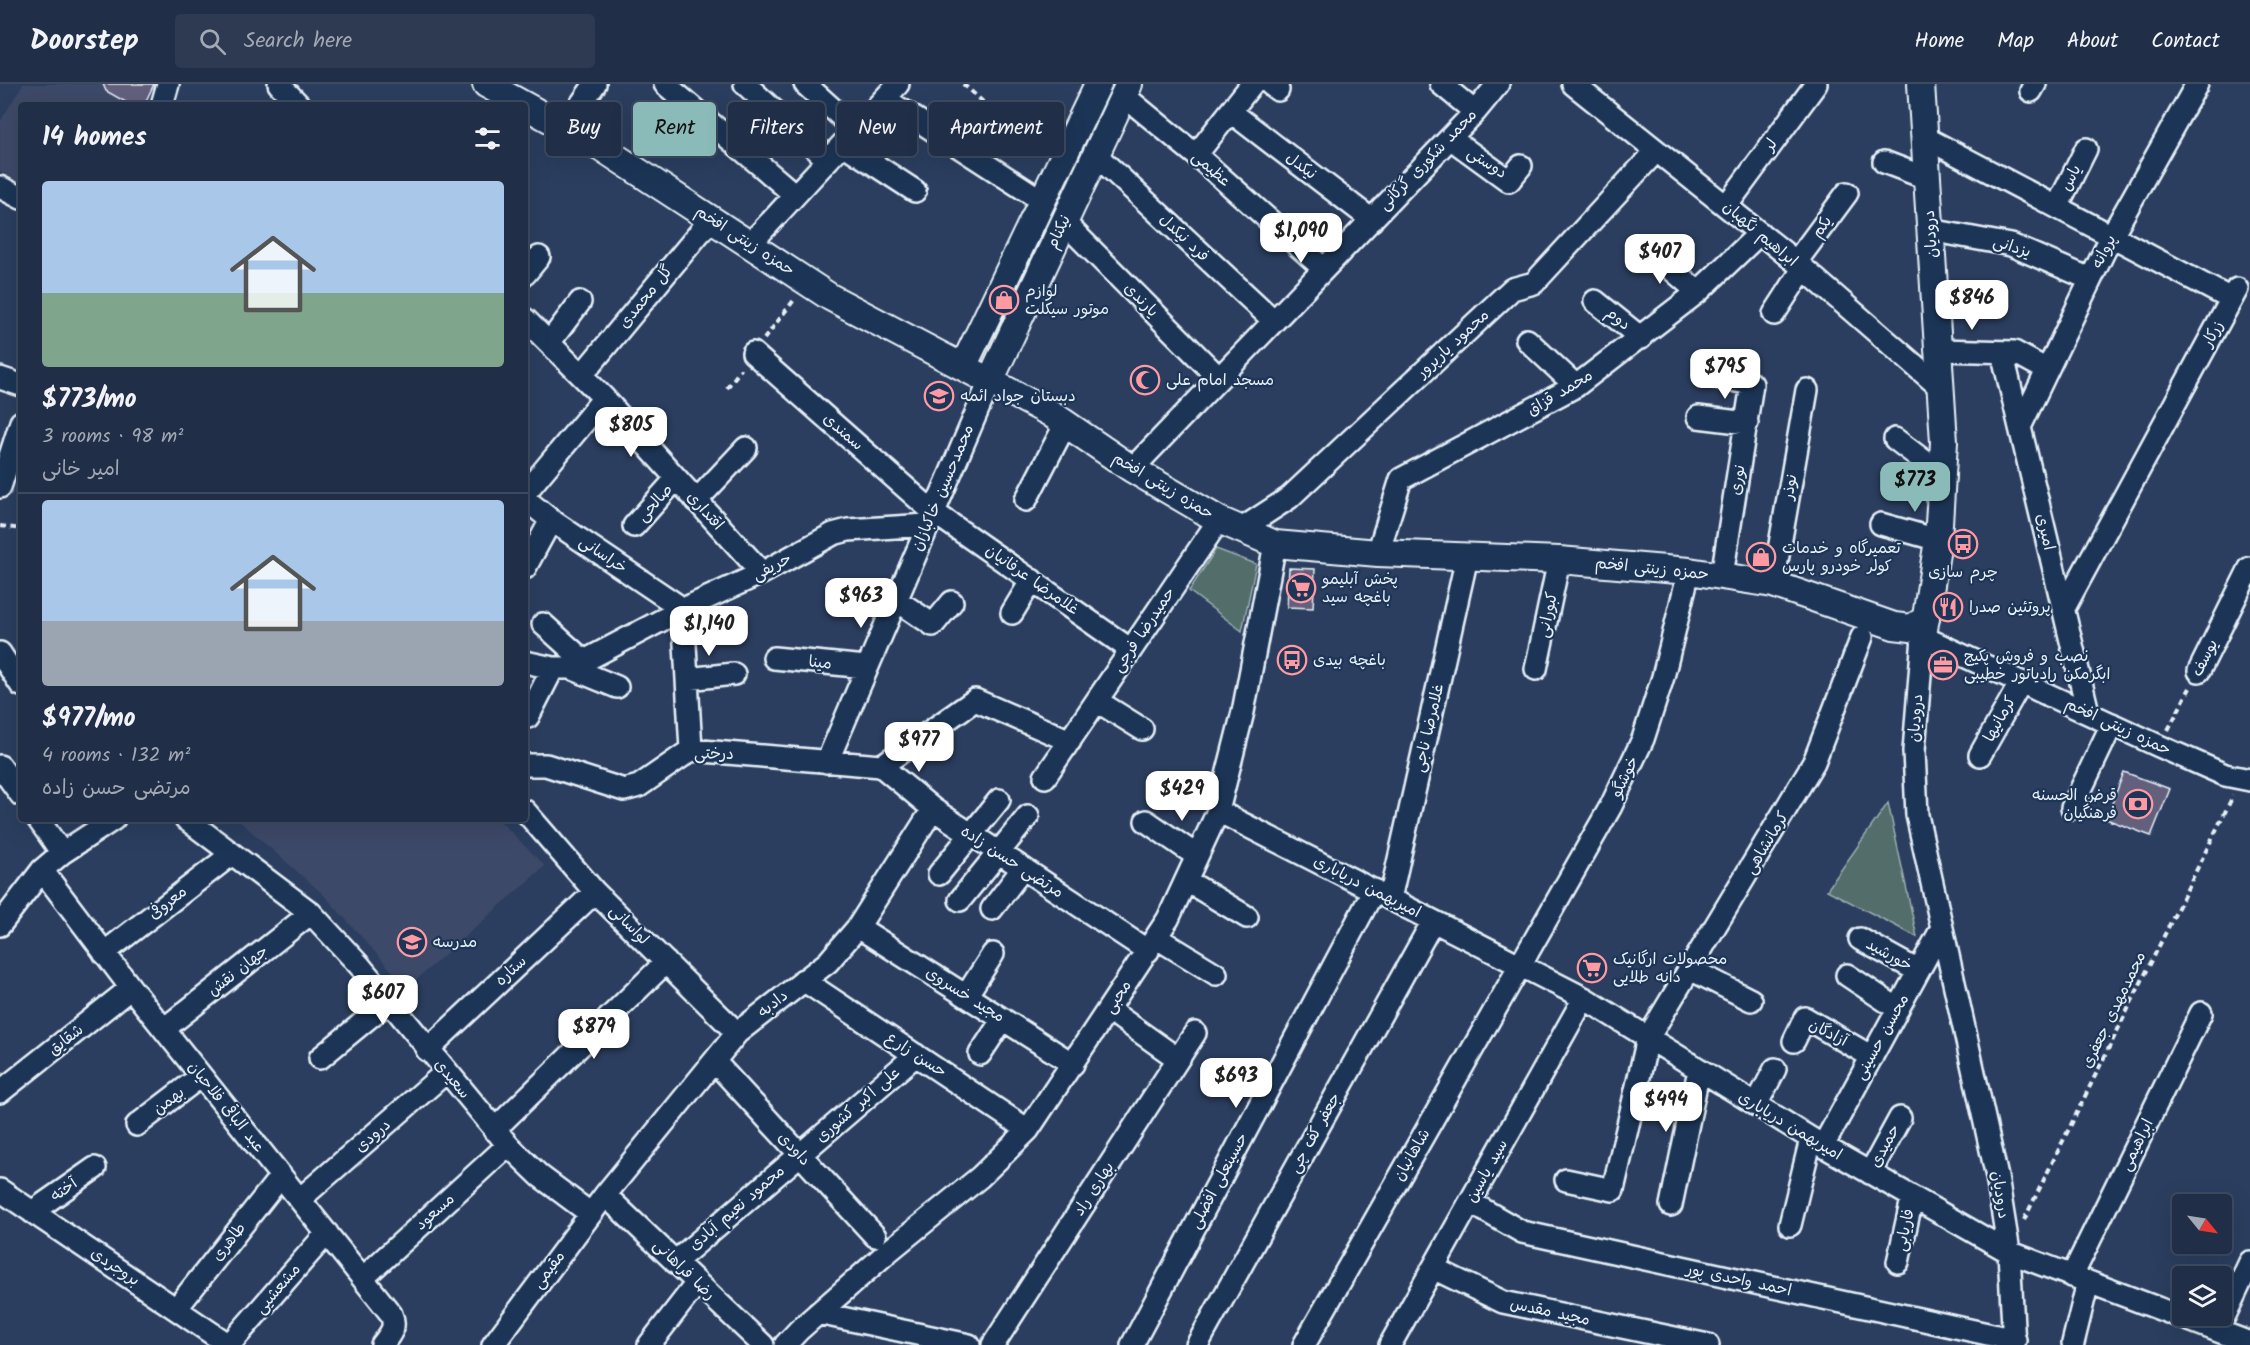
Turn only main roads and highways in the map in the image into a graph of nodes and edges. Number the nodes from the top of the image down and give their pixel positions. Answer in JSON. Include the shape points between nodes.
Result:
{"nodes":[{"id":1,"x":1098,"y":84,"type":"edge"},
{"id":2,"x":1921,"y":84,"type":"edge"},
{"id":3,"x":1126,"y":90,"type":"edge"},
{"id":4,"x":495,"y":94,"type":"edge"},
{"id":5,"x":512,"y":102,"type":"edge"},
{"id":6,"x":528,"y":110,"type":"edge"},
{"id":7,"x":963,"y":367,"type":"junction"},
{"id":8,"x":990,"y":381,"type":"junction"},
{"id":9,"x":1924,"y":628,"type":"joint"}],
"edges":[{"from":1,"to":7,"type":"main road","name":"نیکنام"},
{"from":2,"to":9,"type":"main road","name":"درودیان","via":[[1940,350],[1944,476]]},
{"from":3,"to":8,"type":"main road","name":"نیکنام"},
{"from":4,"to":5,"type":"main road","name":"حمزه زینتی افخم"},
{"from":6,"to":7,"type":"main road","name":"حمزه زینتی افخم","via":[[565,127],[830,297]]},
{"from":7,"to":8,"type":"main road","name":"حمزه زینتی افخم"},
{"from":8,"to":9,"type":"main road","name":"حمزه زینتی افخم","via":[[1050,413],[1132,469],[1229,525],[1275,544],[1378,553],[1559,560],[1722,576],[1773,584],[1894,626]]}]}
